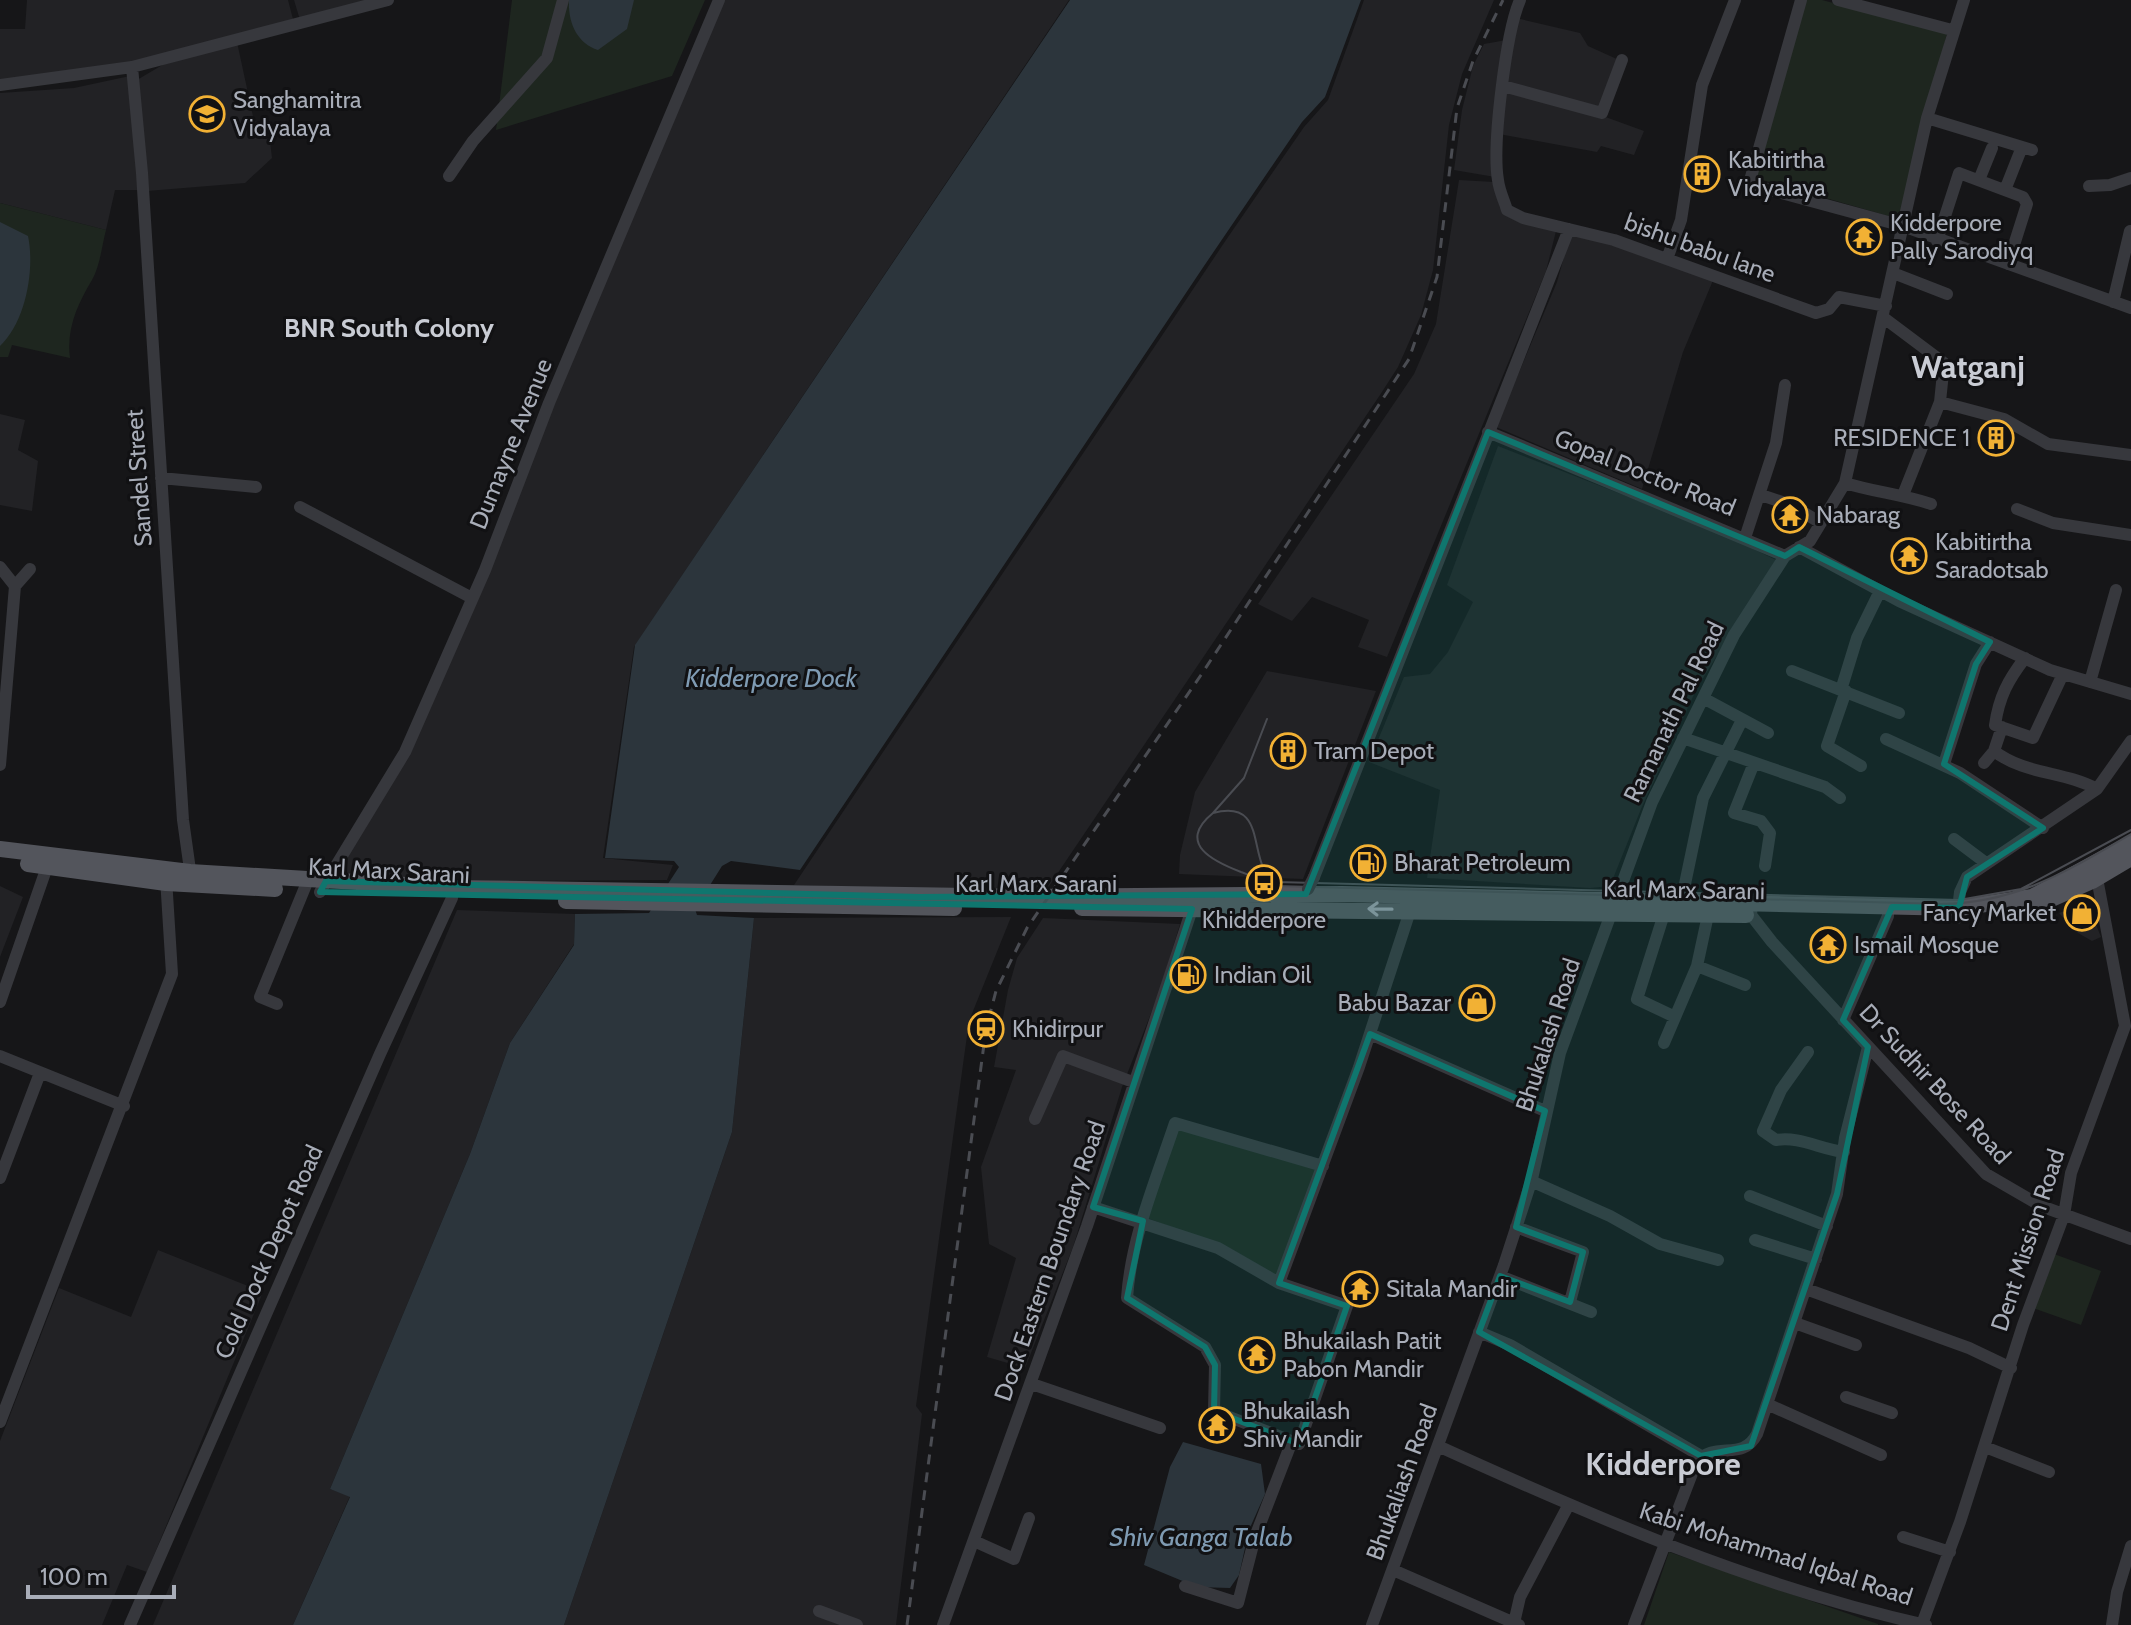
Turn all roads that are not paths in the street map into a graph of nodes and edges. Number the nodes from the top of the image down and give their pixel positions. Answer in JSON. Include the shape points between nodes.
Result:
{"nodes":[{"id":1,"x":388,"y":0,"type":"edge"},
{"id":2,"x":563,"y":0,"type":"edge"},
{"id":3,"x":719,"y":0,"type":"edge"},
{"id":4,"x":1520,"y":0,"type":"edge"},
{"id":5,"x":1735,"y":0,"type":"edge"},
{"id":6,"x":1801,"y":0,"type":"edge"},
{"id":7,"x":1838,"y":0,"type":"edge"},
{"id":8,"x":1964,"y":0,"type":"edge"},
{"id":9,"x":1952,"y":30,"type":"junction"},
{"id":10,"x":1622,"y":60,"type":"dead end"},
{"id":11,"x":132,"y":67,"type":"junction"},
{"id":12,"x":0,"y":85,"type":"edge"},
{"id":13,"x":1503,"y":86,"type":"junction"},
{"id":14,"x":1927,"y":118,"type":"junction"},
{"id":15,"x":1992,"y":148,"type":"dead end"},
{"id":16,"x":449,"y":176,"type":"dead end"},
{"id":17,"x":2131,"y":178,"type":"edge"},
{"id":18,"x":1979,"y":180,"type":"junction"},
{"id":19,"x":2089,"y":186,"type":"dead end"},
{"id":20,"x":2005,"y":190,"type":"junction"},
{"id":21,"x":1903,"y":226,"type":"junction"},
{"id":22,"x":1569,"y":229,"type":"junction"},
{"id":23,"x":2130,"y":231,"type":"edge"},
{"id":24,"x":1937,"y":241,"type":"junction"},
{"id":25,"x":1667,"y":259,"type":"junction"},
{"id":26,"x":2008,"y":264,"type":"junction"},
{"id":27,"x":1893,"y":273,"type":"junction"},
{"id":28,"x":1947,"y":294,"type":"dead end"},
{"id":29,"x":2113,"y":302,"type":"junction"},
{"id":30,"x":2131,"y":308,"type":"edge"},
{"id":31,"x":1885,"y":312,"type":"junction"},
{"id":32,"x":1785,"y":385,"type":"dead end"},
{"id":33,"x":1940,"y":402,"type":"junction"},
{"id":34,"x":1488,"y":432,"type":"junction"},
{"id":35,"x":2131,"y":455,"type":"edge"},
{"id":36,"x":161,"y":478,"type":"junction"},
{"id":37,"x":1845,"y":483,"type":"junction"},
{"id":38,"x":256,"y":487,"type":"dead end"},
{"id":39,"x":1761,"y":495,"type":"junction"},
{"id":40,"x":1903,"y":495,"type":"junction"},
{"id":41,"x":1931,"y":504,"type":"dead end"},
{"id":42,"x":300,"y":507,"type":"dead end"},
{"id":43,"x":2017,"y":509,"type":"dead end"},
{"id":44,"x":1821,"y":523,"type":"junction"},
{"id":45,"x":2130,"y":531,"type":"edge"},
{"id":46,"x":1745,"y":538,"type":"junction"},
{"id":47,"x":1800,"y":547,"type":"junction"},
{"id":48,"x":1785,"y":556,"type":"junction"},
{"id":49,"x":0,"y":567,"type":"edge"},
{"id":50,"x":30,"y":569,"type":"dead end"},
{"id":51,"x":15,"y":586,"type":"junction"},
{"id":52,"x":2116,"y":590,"type":"dead end"},
{"id":53,"x":1880,"y":591,"type":"junction"},
{"id":54,"x":472,"y":598,"type":"junction"},
{"id":55,"x":1990,"y":642,"type":"junction"},
{"id":56,"x":2025,"y":658,"type":"junction"},
{"id":57,"x":1792,"y":671,"type":"dead end"},
{"id":58,"x":2063,"y":674,"type":"junction"},
{"id":59,"x":2090,"y":682,"type":"junction"},
{"id":60,"x":1844,"y":690,"type":"junction"},
{"id":61,"x":2131,"y":694,"type":"edge"},
{"id":62,"x":1703,"y":698,"type":"junction"},
{"id":63,"x":1899,"y":713,"type":"dead end"},
{"id":64,"x":1742,"y":720,"type":"junction"},
{"id":65,"x":2002,"y":727,"type":"junction"},
{"id":66,"x":1768,"y":733,"type":"dead end"},
{"id":67,"x":1683,"y":738,"type":"junction"},
{"id":68,"x":1886,"y":739,"type":"dead end"},
{"id":69,"x":2131,"y":741,"type":"edge"},
{"id":70,"x":1994,"y":751,"type":"junction"},
{"id":71,"x":1722,"y":754,"type":"junction"},
{"id":72,"x":1754,"y":763,"type":"junction"},
{"id":73,"x":1984,"y":763,"type":"dead end"},
{"id":74,"x":1944,"y":764,"type":"junction"},
{"id":75,"x":0,"y":765,"type":"edge"},
{"id":76,"x":1861,"y":766,"type":"dead end"},
{"id":77,"x":2097,"y":789,"type":"junction"},
{"id":78,"x":1840,"y":798,"type":"dead end"},
{"id":79,"x":2043,"y":828,"type":"junction"},
{"id":80,"x":1954,"y":839,"type":"dead end"},
{"id":81,"x":2131,"y":843,"type":"edge"},
{"id":82,"x":0,"y":849,"type":"edge"},
{"id":83,"x":2131,"y":858,"type":"edge"},
{"id":84,"x":0,"y":859,"type":"edge"},
{"id":85,"x":49,"y":862,"type":"junction"},
{"id":86,"x":1986,"y":863,"type":"junction"},
{"id":87,"x":1765,"y":866,"type":"dead end"},
{"id":88,"x":2095,"y":872,"type":"junction"},
{"id":89,"x":166,"y":876,"type":"junction"},
{"id":90,"x":191,"y":879,"type":"junction"},
{"id":91,"x":314,"y":886,"type":"junction"},
{"id":92,"x":1308,"y":892,"type":"junction"},
{"id":93,"x":629,"y":897,"type":"junction"},
{"id":94,"x":452,"y":898,"type":"junction"},
{"id":95,"x":725,"y":898,"type":"junction"},
{"id":96,"x":1413,"y":903,"type":"junction"},
{"id":97,"x":1681,"y":903,"type":"junction"},
{"id":98,"x":1614,"y":907,"type":"junction"},
{"id":99,"x":1192,"y":909,"type":"junction"},
{"id":100,"x":1751,"y":909,"type":"junction"},
{"id":101,"x":1888,"y":912,"type":"junction"},
{"id":102,"x":1958,"y":913,"type":"junction"},
{"id":103,"x":1664,"y":914,"type":"junction"},
{"id":104,"x":1708,"y":915,"type":"junction"},
{"id":105,"x":2114,"y":960,"type":"junction"},
{"id":106,"x":1697,"y":966,"type":"junction"},
{"id":107,"x":2131,"y":967,"type":"edge"},
{"id":108,"x":1745,"y":985,"type":"dead end"},
{"id":109,"x":0,"y":1002,"type":"edge"},
{"id":110,"x":277,"y":1004,"type":"dead end"},
{"id":111,"x":1675,"y":1017,"type":"junction"},
{"id":112,"x":1843,"y":1020,"type":"junction"},
{"id":113,"x":1370,"y":1034,"type":"junction"},
{"id":114,"x":1664,"y":1043,"type":"dead end"},
{"id":115,"x":1868,"y":1047,"type":"junction"},
{"id":116,"x":1808,"y":1052,"type":"dead end"},
{"id":117,"x":0,"y":1056,"type":"edge"},
{"id":118,"x":40,"y":1073,"type":"junction"},
{"id":119,"x":1133,"y":1082,"type":"junction"},
{"id":120,"x":124,"y":1106,"type":"junction"},
{"id":121,"x":1545,"y":1111,"type":"junction"},
{"id":122,"x":1035,"y":1119,"type":"dead end"},
{"id":123,"x":1844,"y":1152,"type":"junction"},
{"id":124,"x":1323,"y":1166,"type":"junction"},
{"id":125,"x":0,"y":1178,"type":"edge"},
{"id":126,"x":1531,"y":1181,"type":"junction"},
{"id":127,"x":1750,"y":1196,"type":"dead end"},
{"id":128,"x":1093,"y":1207,"type":"junction"},
{"id":129,"x":2064,"y":1215,"type":"junction"},
{"id":130,"x":1143,"y":1221,"type":"junction"},
{"id":131,"x":1518,"y":1222,"type":"junction"},
{"id":132,"x":1827,"y":1226,"type":"junction"},
{"id":133,"x":2131,"y":1239,"type":"edge"},
{"id":134,"x":1755,"y":1240,"type":"dead end"},
{"id":135,"x":1816,"y":1259,"type":"junction"},
{"id":136,"x":1718,"y":1260,"type":"dead end"},
{"id":137,"x":1500,"y":1276,"type":"junction"},
{"id":138,"x":1279,"y":1283,"type":"junction"},
{"id":139,"x":1806,"y":1289,"type":"junction"},
{"id":140,"x":1570,"y":1302,"type":"junction"},
{"id":141,"x":1591,"y":1312,"type":"dead end"},
{"id":142,"x":1795,"y":1323,"type":"junction"},
{"id":143,"x":1479,"y":1332,"type":"junction"},
{"id":144,"x":1856,"y":1345,"type":"dead end"},
{"id":145,"x":2011,"y":1368,"type":"junction"},
{"id":146,"x":1032,"y":1384,"type":"junction"},
{"id":147,"x":1846,"y":1397,"type":"dead end"},
{"id":148,"x":1767,"y":1404,"type":"junction"},
{"id":149,"x":1892,"y":1413,"type":"dead end"},
{"id":150,"x":0,"y":1422,"type":"edge"},
{"id":151,"x":1160,"y":1428,"type":"dead end"},
{"id":152,"x":1292,"y":1441,"type":"junction"},
{"id":153,"x":1438,"y":1446,"type":"junction"},
{"id":154,"x":1985,"y":1447,"type":"junction"},
{"id":155,"x":1881,"y":1455,"type":"dead end"},
{"id":156,"x":1701,"y":1456,"type":"junction"},
{"id":157,"x":2049,"y":1472,"type":"dead end"},
{"id":158,"x":1568,"y":1506,"type":"junction"},
{"id":159,"x":1029,"y":1518,"type":"dead end"},
{"id":160,"x":1903,"y":1537,"type":"dead end"},
{"id":161,"x":974,"y":1541,"type":"junction"},
{"id":162,"x":1666,"y":1545,"type":"junction"},
{"id":163,"x":2131,"y":1546,"type":"edge"},
{"id":164,"x":1950,"y":1552,"type":"junction"},
{"id":165,"x":1393,"y":1570,"type":"junction"},
{"id":166,"x":1185,"y":1586,"type":"dead end"},
{"id":167,"x":819,"y":1611,"type":"dead end"},
{"id":168,"x":1884,"y":1621,"type":"edge"},
{"id":169,"x":1516,"y":1624,"type":"edge"},
{"id":170,"x":1924,"y":1624,"type":"edge"},
{"id":171,"x":2114,"y":1624,"type":"edge"},
{"id":172,"x":130,"y":1625,"type":"edge"},
{"id":173,"x":857,"y":1625,"type":"edge"},
{"id":174,"x":943,"y":1625,"type":"edge"},
{"id":175,"x":1372,"y":1625,"type":"edge"},
{"id":176,"x":1634,"y":1625,"type":"edge"}],
"edges":[{"from":1,"to":11,"type":"street"},
{"from":2,"to":16,"type":"street","via":[[547,58]]},
{"from":3,"to":54,"type":"street","name":"Dumayne Avenue"},
{"from":4,"to":13,"type":"street","via":[[1509,35]]},
{"from":5,"to":25,"type":"street","via":[[1702,85],[1681,220]]},
{"from":6,"to":21,"type":"street","via":[[1749,184]]},
{"from":7,"to":9,"type":"street"},
{"from":8,"to":9,"type":"street","name":"Ramanath Pal Road"},
{"from":9,"to":14,"type":"street","name":"Ramanath Pal Road"},
{"from":10,"to":13,"type":"street","via":[[1602,113]]},
{"from":11,"to":12,"type":"street"},
{"from":11,"to":36,"type":"street","name":"Sandel Street"},
{"from":13,"to":22,"type":"street","name":"bishu babu lane","via":[[1498,180],[1507,210]]},
{"from":14,"to":20,"type":"street","via":[[2027,149]]},
{"from":14,"to":21,"type":"street","name":"Ramanath Pal Road"},
{"from":15,"to":18,"type":"street"},
{"from":17,"to":19,"type":"street"},
{"from":18,"to":20,"type":"street"},
{"from":18,"to":24,"type":"street","via":[[1959,173]]},
{"from":20,"to":26,"type":"street","via":[[2027,204]]},
{"from":21,"to":24,"type":"street"},
{"from":21,"to":27,"type":"street","name":"Ramanath Pal Road"},
{"from":22,"to":25,"type":"street","name":"bishu babu lane"},
{"from":22,"to":34,"type":"street"},
{"from":23,"to":29,"type":"street"},
{"from":24,"to":26,"type":"street"},
{"from":25,"to":31,"type":"street","name":"bishu babu lane","via":[[1816,313],[1829,309],[1839,297]]},
{"from":26,"to":29,"type":"street"},
{"from":27,"to":28,"type":"street"},
{"from":27,"to":31,"type":"street","name":"Ramanath Pal Road"},
{"from":29,"to":30,"type":"street"},
{"from":31,"to":33,"type":"street","via":[[1944,363]]},
{"from":31,"to":37,"type":"street","name":"Ramanath Pal Road"},
{"from":32,"to":39,"type":"street"},
{"from":33,"to":35,"type":"street","via":[[2004,419],[2048,444]]},
{"from":33,"to":40,"type":"street"},
{"from":34,"to":46,"type":"street","name":"Gopal Doctor Road"},
{"from":34,"to":92,"type":"street"},
{"from":36,"to":38,"type":"street"},
{"from":36,"to":90,"type":"street","name":"Sandel Street"},
{"from":37,"to":40,"type":"street"},
{"from":37,"to":44,"type":"street","name":"Ramanath Pal Road"},
{"from":39,"to":44,"type":"street"},
{"from":39,"to":46,"type":"street"},
{"from":40,"to":41,"type":"street"},
{"from":42,"to":54,"type":"street"},
{"from":43,"to":45,"type":"street","via":[[2053,523]]},
{"from":44,"to":47,"type":"street","name":"Ramanath Pal Road"},
{"from":46,"to":48,"type":"street","name":"Gopal Doctor Road"},
{"from":47,"to":48,"type":"street","name":"Ramanath Pal Road"},
{"from":47,"to":53,"type":"street"},
{"from":48,"to":62,"type":"street","name":"Ramanath Pal Road","via":[[1734,635]]},
{"from":49,"to":51,"type":"street"},
{"from":50,"to":51,"type":"street"},
{"from":51,"to":75,"type":"street"},
{"from":52,"to":59,"type":"street"},
{"from":53,"to":55,"type":"street"},
{"from":53,"to":60,"type":"street","via":[[1857,638]]},
{"from":54,"to":91,"type":"street","name":"Dumayne Avenue","via":[[405,752]]},
{"from":55,"to":56,"type":"street"},
{"from":55,"to":74,"type":"street","via":[[1976,664]]},
{"from":56,"to":58,"type":"street"},
{"from":56,"to":65,"type":"street","via":[[1998,703],[1995,725]]},
{"from":57,"to":60,"type":"street"},
{"from":58,"to":59,"type":"street"},
{"from":58,"to":65,"type":"street","via":[[2033,738]]},
{"from":59,"to":61,"type":"street"},
{"from":60,"to":63,"type":"street"},
{"from":60,"to":76,"type":"street","via":[[1827,746]]},
{"from":62,"to":64,"type":"street"},
{"from":62,"to":67,"type":"street","name":"Ramanath Pal Road"},
{"from":64,"to":66,"type":"street"},
{"from":64,"to":71,"type":"street"},
{"from":65,"to":70,"type":"street"},
{"from":67,"to":71,"type":"street"},
{"from":67,"to":98,"type":"street","name":"Ramanath Pal Road","via":[[1652,802]]},
{"from":68,"to":74,"type":"street"},
{"from":69,"to":77,"type":"street"},
{"from":70,"to":73,"type":"street"},
{"from":70,"to":77,"type":"street","via":[[2035,771],[2075,777]]},
{"from":71,"to":72,"type":"street"},
{"from":71,"to":97,"type":"street","via":[[1703,798]]},
{"from":72,"to":78,"type":"street","via":[[1825,787]]},
{"from":72,"to":87,"type":"street","via":[[1734,813],[1761,821],[1770,833]]},
{"from":74,"to":79,"type":"street"},
{"from":77,"to":79,"type":"street"},
{"from":79,"to":86,"type":"street"},
{"from":80,"to":86,"type":"street"},
{"from":81,"to":88,"type":"main road"},
{"from":82,"to":85,"type":"main road"},
{"from":83,"to":88,"type":"main road"},
{"from":84,"to":85,"type":"main road","name":"Karl Marx Sarani"},
{"from":85,"to":89,"type":"main road","name":"Karl Marx Sarani"},
{"from":85,"to":109,"type":"street"},
{"from":86,"to":102,"type":"street","via":[[1967,877]]},
{"from":88,"to":102,"type":"main road","name":"Karl Marx Sarani","via":[[2013,913]]},
{"from":88,"to":105,"type":"street","name":"Dent Mission Road"},
{"from":89,"to":90,"type":"main road","name":"Karl Marx Sarani"},
{"from":89,"to":120,"type":"street","via":[[172,974]]},
{"from":90,"to":91,"type":"main road","name":"Karl Marx Sarani"},
{"from":91,"to":93,"type":"main road"},
{"from":91,"to":94,"type":"main road","name":"Karl Marx Sarani"},
{"from":91,"to":110,"type":"street","name":"Dumayne Avenue","via":[[260,997]]},
{"from":92,"to":95,"type":"main road"},
{"from":92,"to":96,"type":"main road","name":"Karl Marx Sarani"},
{"from":92,"to":99,"type":"main road","name":"Karl Marx Sarani"},
{"from":93,"to":94,"type":"main road","name":"Karl Marx Sarani"},
{"from":93,"to":95,"type":"main road","name":"Karl Marx Sarani"},
{"from":94,"to":172,"type":"street","name":"Cold Dock Depot Road"},
{"from":95,"to":99,"type":"main road","name":"Karl Marx Sarani"},
{"from":96,"to":98,"type":"main road","name":"Karl Marx Sarani"},
{"from":96,"to":113,"type":"street"},
{"from":97,"to":98,"type":"main road"},
{"from":97,"to":100,"type":"main road"},
{"from":98,"to":103,"type":"main road","name":"Karl Marx Sarani"},
{"from":98,"to":121,"type":"street","name":"Bhukalash Road","via":[[1560,1053]]},
{"from":99,"to":119,"type":"street","name":"Dock Eastern Boundary Road"},
{"from":100,"to":101,"type":"main road","name":"Karl Marx Sarani"},
{"from":100,"to":104,"type":"main road","name":"Karl Marx Sarani"},
{"from":100,"to":112,"type":"street","name":"Dr Sudhir Bose Road"},
{"from":101,"to":102,"type":"main road","name":"Karl Marx Sarani"},
{"from":101,"to":112,"type":"street"},
{"from":103,"to":104,"type":"main road","name":"Karl Marx Sarani"},
{"from":103,"to":111,"type":"street","via":[[1637,999]]},
{"from":104,"to":106,"type":"street"},
{"from":105,"to":107,"type":"street"},
{"from":105,"to":129,"type":"street","name":"Dent Mission Road","via":[[2125,1026],[2071,1173]]},
{"from":106,"to":108,"type":"street"},
{"from":106,"to":111,"type":"street"},
{"from":111,"to":114,"type":"street"},
{"from":112,"to":115,"type":"street","name":"Dr Sudhir Bose Road"},
{"from":113,"to":121,"type":"street"},
{"from":113,"to":124,"type":"street"},
{"from":115,"to":123,"type":"street"},
{"from":115,"to":129,"type":"street","name":"Dr Sudhir Bose Road","via":[[1986,1174]]},
{"from":116,"to":123,"type":"street","via":[[1781,1090],[1763,1131],[1776,1140],[1792,1137]]},
{"from":117,"to":118,"type":"street"},
{"from":118,"to":120,"type":"street"},
{"from":118,"to":125,"type":"street"},
{"from":119,"to":122,"type":"street","via":[[1063,1056]]},
{"from":119,"to":128,"type":"street","name":"Dock Eastern Boundary Road"},
{"from":120,"to":150,"type":"street"},
{"from":121,"to":126,"type":"street","name":"Bhukalash Road"},
{"from":123,"to":132,"type":"street"},
{"from":124,"to":130,"type":"street","via":[[1175,1123]]},
{"from":124,"to":138,"type":"street"},
{"from":126,"to":131,"type":"street","name":"Bhukalash Road"},
{"from":126,"to":136,"type":"street","via":[[1660,1244]]},
{"from":127,"to":132,"type":"street"},
{"from":128,"to":130,"type":"street"},
{"from":128,"to":146,"type":"street","name":"Dock Eastern Boundary Road"},
{"from":129,"to":133,"type":"street","name":"Dr Sudhir Bose Road"},
{"from":129,"to":145,"type":"street","name":"Dent Mission Road"},
{"from":130,"to":138,"type":"street","via":[[1218,1248]]},
{"from":130,"to":152,"type":"street","via":[[1127,1298],[1205,1347],[1215,1365],[1214,1411]]},
{"from":131,"to":137,"type":"street","name":"Bhukaliash Road"},
{"from":131,"to":140,"type":"street","via":[[1583,1252]]},
{"from":132,"to":135,"type":"street"},
{"from":134,"to":135,"type":"street"},
{"from":135,"to":139,"type":"street"},
{"from":137,"to":140,"type":"street"},
{"from":137,"to":143,"type":"street","name":"Bhukaliash Road"},
{"from":138,"to":152,"type":"street","via":[[1347,1306],[1299,1444]]},
{"from":139,"to":142,"type":"street"},
{"from":139,"to":145,"type":"street"},
{"from":140,"to":141,"type":"street"},
{"from":142,"to":144,"type":"street"},
{"from":142,"to":148,"type":"street"},
{"from":143,"to":153,"type":"street","name":"Bhukaliash Road"},
{"from":143,"to":156,"type":"street"},
{"from":145,"to":154,"type":"street","name":"Dent Mission Road"},
{"from":146,"to":151,"type":"street"},
{"from":146,"to":161,"type":"street","name":"Dock Eastern Boundary Road"},
{"from":147,"to":149,"type":"street"},
{"from":148,"to":155,"type":"street"},
{"from":148,"to":156,"type":"street","via":[[1751,1446]]},
{"from":152,"to":166,"type":"street","via":[[1255,1537],[1238,1603]]},
{"from":153,"to":158,"type":"street","name":"Kabi Mohammad Iqbal Road"},
{"from":153,"to":165,"type":"street","name":"Bhukaliash Road"},
{"from":154,"to":157,"type":"street"},
{"from":154,"to":164,"type":"street","name":"Dent Mission Road"},
{"from":156,"to":162,"type":"street"},
{"from":158,"to":162,"type":"street","name":"Kabi Mohammad Iqbal Road"},
{"from":158,"to":169,"type":"street","via":[[1520,1597]]},
{"from":159,"to":161,"type":"street","via":[[1014,1559]]},
{"from":160,"to":164,"type":"street"},
{"from":161,"to":174,"type":"street","name":"Dock Eastern Boundary Road"},
{"from":162,"to":168,"type":"street","name":"Kabi Mohammad Iqbal Road"},
{"from":162,"to":176,"type":"street"},
{"from":163,"to":171,"type":"street"},
{"from":164,"to":170,"type":"street","name":"Dent Mission Road"},
{"from":165,"to":169,"type":"street"},
{"from":165,"to":175,"type":"street","name":"Bhukaliash Road"},
{"from":167,"to":173,"type":"street"},
{"from":168,"to":170,"type":"street","name":"Kabi Mohammad Iqbal Road"}]}
